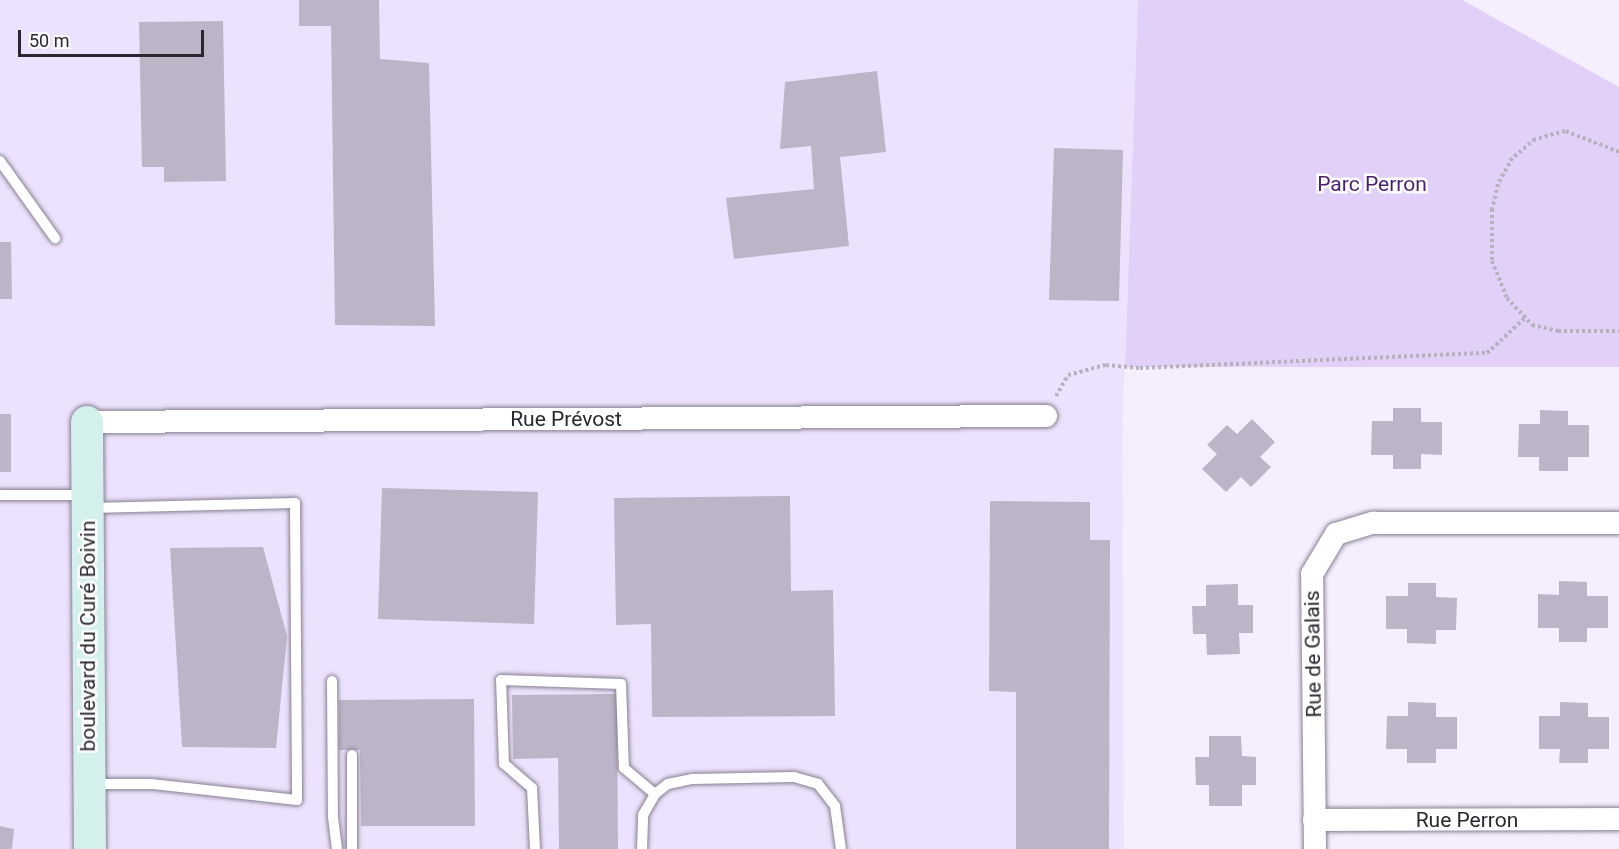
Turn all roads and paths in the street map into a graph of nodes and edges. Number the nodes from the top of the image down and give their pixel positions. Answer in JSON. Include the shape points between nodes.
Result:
{"nodes":[{"id":1,"x":1619,"y":152,"type":"edge"},
{"id":2,"x":0,"y":162,"type":"edge"},
{"id":3,"x":56,"y":238,"type":"dead end"},
{"id":4,"x":1525,"y":318,"type":"junction"},
{"id":5,"x":1619,"y":331,"type":"edge"},
{"id":6,"x":1046,"y":416,"type":"joint"},
{"id":7,"x":87,"y":422,"type":"joint"},
{"id":8,"x":0,"y":495,"type":"edge"},
{"id":9,"x":87,"y":501,"type":"junction"},
{"id":10,"x":1619,"y":523,"type":"edge"},
{"id":11,"x":332,"y":681,"type":"dead end"},
{"id":12,"x":352,"y":755,"type":"dead end"},
{"id":13,"x":90,"y":784,"type":"junction"},
{"id":14,"x":656,"y":794,"type":"junction"},
{"id":15,"x":1619,"y":819,"type":"edge"},
{"id":16,"x":1314,"y":820,"type":"junction"},
{"id":17,"x":90,"y":849,"type":"edge"},
{"id":18,"x":337,"y":849,"type":"edge"},
{"id":19,"x":352,"y":849,"type":"edge"},
{"id":20,"x":535,"y":849,"type":"edge"},
{"id":21,"x":642,"y":849,"type":"edge"},
{"id":22,"x":841,"y":849,"type":"edge"},
{"id":23,"x":1315,"y":849,"type":"edge"}],
"edges":[{"from":1,"to":4,"type":"path","via":[[1565,131],[1535,138],[1512,159],[1498,184],[1492,209],[1492,261],[1506,298]]},
{"from":2,"to":3,"type":"lane"},
{"from":4,"to":5,"type":"path","via":[[1532,325],[1558,331]]},
{"from":4,"to":6,"type":"path","via":[[1487,353],[1140,368],[1106,365],[1068,375]]},
{"from":6,"to":7,"type":"street","name":"Rue Prévost"},
{"from":7,"to":9,"type":"street","name":"boulevard du Curé Boivin"},
{"from":8,"to":9,"type":"lane"},
{"from":9,"to":13,"type":"street","name":"boulevard du Curé Boivin"},
{"from":9,"to":13,"type":"lane","via":[[295,503],[297,800],[151,784]]},
{"from":10,"to":16,"type":"street","name":"Rue de Galais","via":[[1373,523],[1336,534],[1312,574]]},
{"from":11,"to":18,"type":"lane","via":[[333,817]]},
{"from":12,"to":19,"type":"lane"},
{"from":13,"to":17,"type":"street","name":"boulevard du Curé Boivin"},
{"from":14,"to":20,"type":"lane","via":[[624,768],[621,684],[501,680],[504,765],[532,788]]},
{"from":14,"to":21,"type":"lane","via":[[643,815]]},
{"from":14,"to":22,"type":"lane","via":[[668,784],[692,778],[807,780],[818,784],[836,806]]},
{"from":15,"to":16,"type":"street","name":"Rue Perron"},
{"from":16,"to":23,"type":"street","name":"Rue de Galais"}]}
